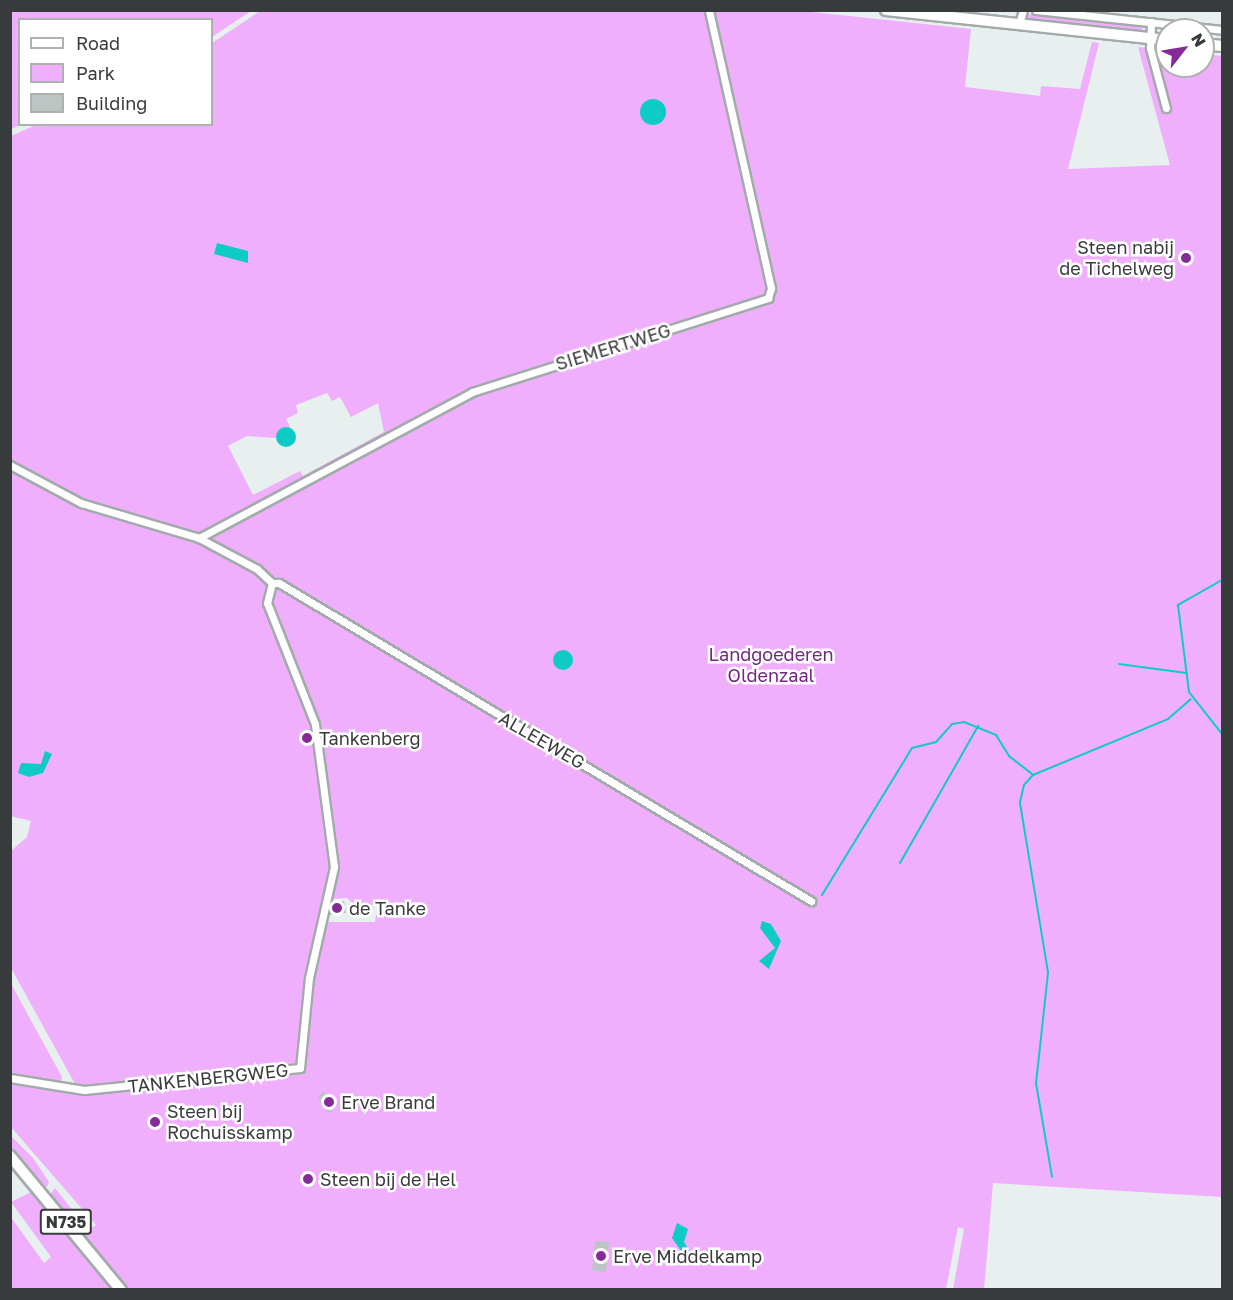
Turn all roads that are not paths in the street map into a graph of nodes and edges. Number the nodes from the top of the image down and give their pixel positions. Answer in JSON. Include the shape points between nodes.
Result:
{"nodes":[{"id":1,"x":709,"y":10,"type":"edge"},
{"id":2,"x":886,"y":10,"type":"edge"},
{"id":3,"x":1023,"y":10,"type":"edge"},
{"id":4,"x":1036,"y":10,"type":"edge"},
{"id":5,"x":1151,"y":22,"type":"junction"},
{"id":6,"x":1019,"y":24,"type":"junction"},
{"id":7,"x":1222,"y":30,"type":"edge"},
{"id":8,"x":1149,"y":38,"type":"junction"},
{"id":9,"x":1155,"y":39,"type":"edge"},
{"id":10,"x":1166,"y":108,"type":"dead end"},
{"id":11,"x":10,"y":465,"type":"edge"},
{"id":12,"x":199,"y":538,"type":"junction"},
{"id":13,"x":272,"y":583,"type":"junction"},
{"id":14,"x":811,"y":901,"type":"dead end"},
{"id":15,"x":10,"y":1078,"type":"edge"},
{"id":16,"x":10,"y":1156,"type":"edge"},
{"id":17,"x":121,"y":1290,"type":"edge"}],
"edges":[{"from":1,"to":12,"type":"street","name":"SIEMERTWEG","via":[[771,288],[768,298],[472,392]]},
{"from":2,"to":6,"type":"main road"},
{"from":3,"to":6,"type":"street"},
{"from":4,"to":5,"type":"street"},
{"from":5,"to":7,"type":"street"},
{"from":5,"to":8,"type":"street"},
{"from":6,"to":8,"type":"main road"},
{"from":8,"to":9,"type":"main road"},
{"from":8,"to":10,"type":"street"},
{"from":11,"to":12,"type":"street","via":[[81,503]]},
{"from":12,"to":13,"type":"street","via":[[257,569]]},
{"from":13,"to":14,"type":"street","name":"ALLEEWEG","via":[[289,589]]},
{"from":13,"to":15,"type":"street","name":"TANKENBERGWEG","via":[[267,603],[315,724],[334,867],[309,978],[300,1068],[84,1090]]},
{"from":16,"to":17,"type":"main road","number":"N735"}]}
